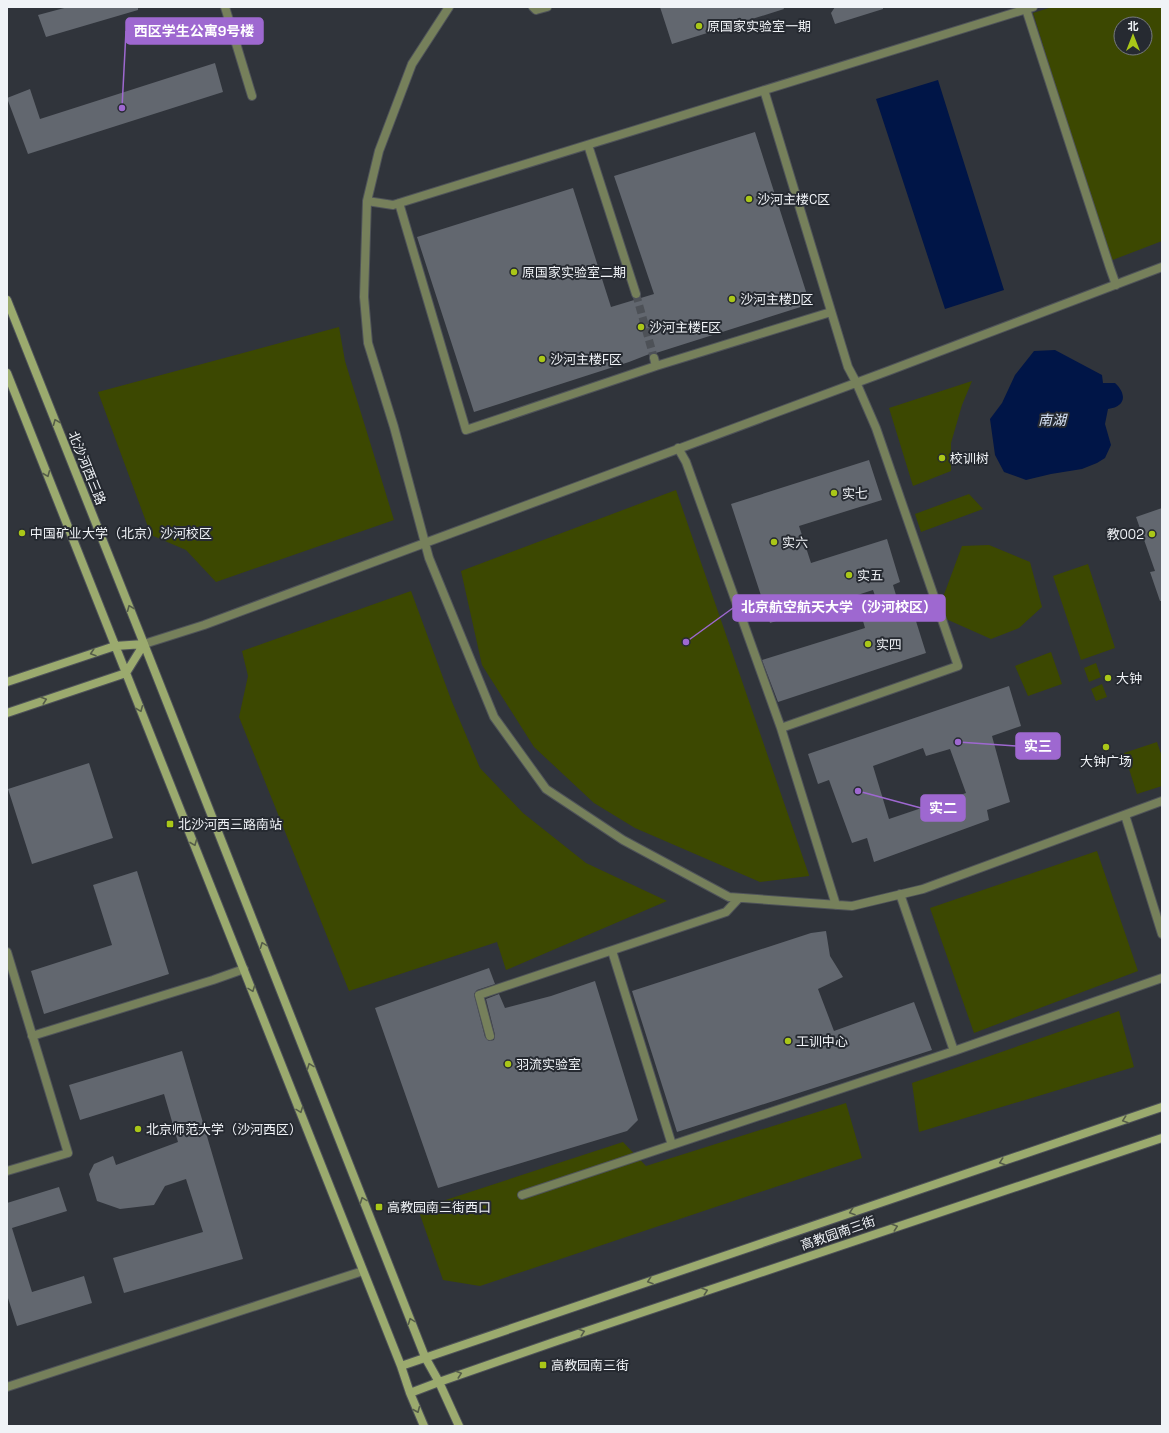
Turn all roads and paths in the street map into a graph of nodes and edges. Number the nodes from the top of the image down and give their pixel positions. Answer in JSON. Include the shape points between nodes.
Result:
{"nodes":[{"id":1,"x":225,"y":7,"type":"edge"},
{"id":2,"x":449,"y":7,"type":"edge"},
{"id":3,"x":534,"y":7,"type":"edge"},
{"id":4,"x":546,"y":7,"type":"edge"},
{"id":5,"x":1030,"y":8,"type":"edge"},
{"id":6,"x":764,"y":90,"type":"junction"},
{"id":7,"x":252,"y":96,"type":"dead end"},
{"id":8,"x":588,"y":145,"type":"junction"},
{"id":9,"x":367,"y":201,"type":"junction"},
{"id":10,"x":399,"y":203,"type":"junction"},
{"id":11,"x":1162,"y":267,"type":"edge"},
{"id":12,"x":1116,"y":285,"type":"junction"},
{"id":13,"x":636,"y":294,"type":"tunnel mouth"},
{"id":14,"x":7,"y":300,"type":"edge"},
{"id":15,"x":831,"y":312,"type":"junction"},
{"id":16,"x":7,"y":373,"type":"edge"},
{"id":17,"x":856,"y":382,"type":"junction"},
{"id":18,"x":678,"y":448,"type":"junction"},
{"id":19,"x":426,"y":542,"type":"junction"},
{"id":20,"x":144,"y":644,"type":"junction"},
{"id":21,"x":115,"y":646,"type":"junction"},
{"id":22,"x":126,"y":673,"type":"junction"},
{"id":23,"x":7,"y":682,"type":"edge"},
{"id":24,"x":7,"y":713,"type":"edge"},
{"id":25,"x":781,"y":728,"type":"junction"},
{"id":26,"x":1162,"y":801,"type":"edge"},
{"id":27,"x":1125,"y":815,"type":"junction"},
{"id":28,"x":900,"y":894,"type":"junction"},
{"id":29,"x":739,"y":898,"type":"junction"},
{"id":30,"x":836,"y":905,"type":"junction"},
{"id":31,"x":1162,"y":934,"type":"edge"},
{"id":32,"x":612,"y":951,"type":"junction"},
{"id":33,"x":7,"y":952,"type":"edge"},
{"id":34,"x":244,"y":969,"type":"junction"},
{"id":35,"x":1162,"y":978,"type":"edge"},
{"id":36,"x":32,"y":1036,"type":"junction"},
{"id":37,"x":490,"y":1036,"type":"dead end"},
{"id":38,"x":954,"y":1051,"type":"junction"},
{"id":39,"x":1162,"y":1107,"type":"edge"},
{"id":40,"x":1162,"y":1138,"type":"edge"},
{"id":41,"x":672,"y":1145,"type":"junction"},
{"id":42,"x":7,"y":1172,"type":"edge"},
{"id":43,"x":522,"y":1195,"type":"dead end"},
{"id":44,"x":363,"y":1271,"type":"junction"},
{"id":45,"x":425,"y":1357,"type":"junction"},
{"id":46,"x":401,"y":1366,"type":"junction"},
{"id":47,"x":439,"y":1382,"type":"junction"},
{"id":48,"x":7,"y":1387,"type":"edge"},
{"id":49,"x":410,"y":1393,"type":"junction"},
{"id":50,"x":424,"y":1426,"type":"edge"},
{"id":51,"x":459,"y":1426,"type":"edge"}],
"edges":[{"from":1,"to":7,"type":"street"},
{"from":2,"to":9,"type":"street","via":[[412,64],[379,151]]},
{"from":3,"to":4,"type":"street","via":[[536,10]]},
{"from":5,"to":6,"type":"street"},
{"from":5,"to":12,"type":"street"},
{"from":6,"to":8,"type":"street"},
{"from":6,"to":15,"type":"street"},
{"from":8,"to":10,"type":"street"},
{"from":8,"to":13,"type":"street"},
{"from":9,"to":10,"type":"street","via":[[393,205]]},
{"from":9,"to":19,"type":"street","via":[[364,297],[368,343]]},
{"from":10,"to":15,"type":"street","via":[[466,430],[655,362]]},
{"from":11,"to":12,"type":"street"},
{"from":12,"to":17,"type":"street"},
{"from":20,"to":14,"type":"street","name":"北沙河西三路","one_way":true},
{"from":15,"to":17,"type":"street","via":[[848,367]]},
{"from":16,"to":21,"type":"street","one_way":true},
{"from":17,"to":18,"type":"street"},
{"from":17,"to":25,"type":"street","via":[[876,428],[958,666]]},
{"from":18,"to":19,"type":"street"},
{"from":18,"to":25,"type":"street","via":[[686,462]]},
{"from":19,"to":20,"type":"street","via":[[204,625]]},
{"from":19,"to":29,"type":"street","via":[[430,558],[494,717],[546,789],[623,840],[729,897]]},
{"from":20,"to":21,"type":"street"},
{"from":20,"to":22,"type":"street"},
{"from":45,"to":20,"type":"street","name":"北沙河西三路","one_way":true},
{"from":21,"to":22,"type":"street"},
{"from":21,"to":23,"type":"street","one_way":true},
{"from":24,"to":22,"type":"street","one_way":true},
{"from":22,"to":34,"type":"street","one_way":true},
{"from":25,"to":30,"type":"street"},
{"from":26,"to":27,"type":"street"},
{"from":27,"to":28,"type":"street","via":[[923,889]]},
{"from":27,"to":31,"type":"street"},
{"from":28,"to":30,"type":"street","via":[[852,906]]},
{"from":28,"to":38,"type":"street"},
{"from":29,"to":30,"type":"street"},
{"from":29,"to":32,"type":"street","via":[[726,912]]},
{"from":32,"to":37,"type":"street","via":[[479,995]]},
{"from":32,"to":41,"type":"street"},
{"from":33,"to":36,"type":"street"},
{"from":34,"to":36,"type":"street"},
{"from":34,"to":44,"type":"street","one_way":true},
{"from":35,"to":38,"type":"street"},
{"from":36,"to":42,"type":"street","via":[[68,1153]]},
{"from":38,"to":41,"type":"street"},
{"from":39,"to":45,"type":"street","name":"高教园南三街","one_way":true},
{"from":47,"to":40,"type":"street","name":"高教园南三街","one_way":true},
{"from":41,"to":43,"type":"street"},
{"from":44,"to":46,"type":"street"},
{"from":44,"to":48,"type":"street"},
{"from":45,"to":46,"type":"street","name":"高教园南三街"},
{"from":45,"to":47,"type":"street","name":"北沙河西三路"},
{"from":46,"to":49,"type":"street"},
{"from":47,"to":49,"type":"street","name":"高教园南三街"},
{"from":47,"to":51,"type":"street","name":"北沙河西三路"},
{"from":49,"to":50,"type":"street","one_way":true}]}
